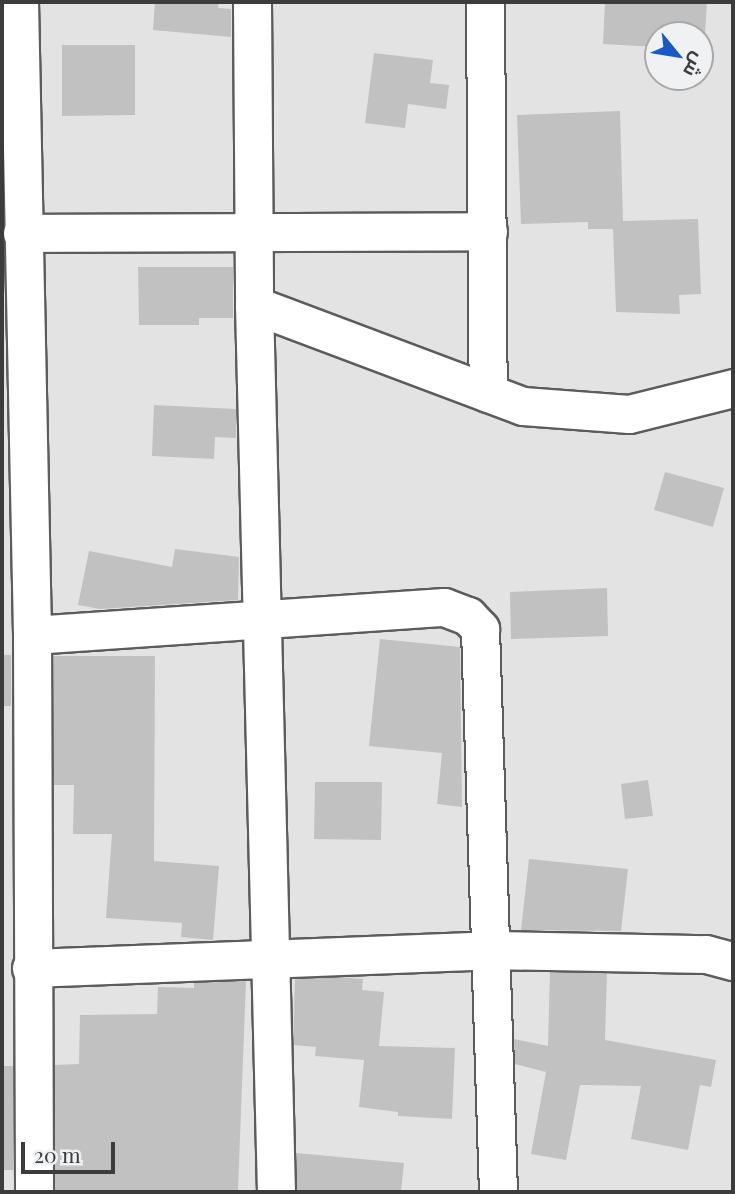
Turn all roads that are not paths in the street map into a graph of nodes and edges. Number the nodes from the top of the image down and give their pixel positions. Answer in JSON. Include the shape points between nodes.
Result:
{"nodes":[{"id":1,"x":19,"y":2,"type":"edge"},
{"id":2,"x":252,"y":2,"type":"edge"},
{"id":3,"x":485,"y":2,"type":"edge"},
{"id":4,"x":12,"y":168,"type":"edge"},
{"id":5,"x":253,"y":230,"type":"junction"},
{"id":6,"x":488,"y":231,"type":"junction"},
{"id":7,"x":22,"y":233,"type":"junction"},
{"id":8,"x":254,"y":305,"type":"junction"},
{"id":9,"x":733,"y":387,"type":"edge"},
{"id":10,"x":488,"y":393,"type":"junction"},
{"id":11,"x":16,"y":565,"type":"edge"},
{"id":12,"x":261,"y":620,"type":"junction"},
{"id":13,"x":32,"y":635,"type":"junction"},
{"id":14,"x":491,"y":950,"type":"junction"},
{"id":15,"x":271,"y":955,"type":"junction"},
{"id":16,"x":733,"y":961,"type":"edge"},
{"id":17,"x":21,"y":983,"type":"edge"},
{"id":18,"x":34,"y":1192,"type":"edge"},
{"id":19,"x":276,"y":1192,"type":"edge"},
{"id":20,"x":498,"y":1192,"type":"edge"}],
"edges":[{"from":1,"to":4,"type":"street"},
{"from":2,"to":5,"type":"street"},
{"from":3,"to":6,"type":"street"},
{"from":4,"to":7,"type":"street"},
{"from":5,"to":6,"type":"street"},
{"from":5,"to":7,"type":"street"},
{"from":5,"to":8,"type":"street"},
{"from":6,"to":10,"type":"street"},
{"from":7,"to":11,"type":"street"},
{"from":8,"to":10,"type":"street"},
{"from":8,"to":12,"type":"street"},
{"from":9,"to":10,"type":"street","via":[[629,414],[523,406]]},
{"from":11,"to":13,"type":"street"},
{"from":12,"to":13,"type":"street"},
{"from":12,"to":14,"type":"street","via":[[444,607],[468,616],[480,629]]},
{"from":12,"to":15,"type":"street"},
{"from":13,"to":17,"type":"street"},
{"from":14,"to":15,"type":"street"},
{"from":14,"to":16,"type":"street","via":[[706,954]]},
{"from":14,"to":20,"type":"street"},
{"from":15,"to":17,"type":"street"},
{"from":15,"to":19,"type":"street"},
{"from":17,"to":18,"type":"street"}]}
